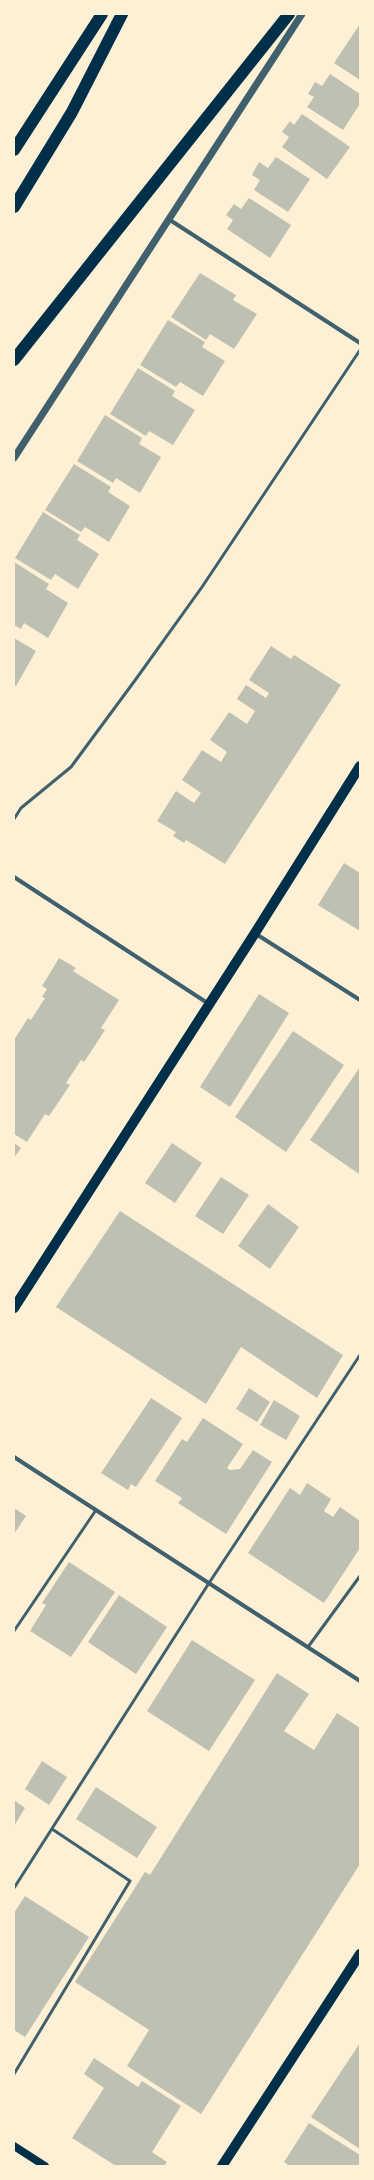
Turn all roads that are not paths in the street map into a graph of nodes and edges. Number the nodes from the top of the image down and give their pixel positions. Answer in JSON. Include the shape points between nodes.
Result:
{"nodes":[{"id":1,"x":102,"y":14,"type":"edge"},
{"id":2,"x":122,"y":14,"type":"edge"},
{"id":3,"x":289,"y":14,"type":"edge"},
{"id":4,"x":302,"y":14,"type":"edge"},
{"id":5,"x":14,"y":150,"type":"edge"},
{"id":6,"x":14,"y":207,"type":"edge"},
{"id":7,"x":170,"y":220,"type":"junction"},
{"id":8,"x":360,"y":343,"type":"edge"},
{"id":9,"x":360,"y":350,"type":"edge"},
{"id":10,"x":14,"y":360,"type":"edge"},
{"id":11,"x":14,"y":458,"type":"edge"},
{"id":12,"x":360,"y":766,"type":"edge"},
{"id":13,"x":14,"y":819,"type":"edge"},
{"id":14,"x":14,"y":877,"type":"edge"},
{"id":15,"x":255,"y":934,"type":"junction"},
{"id":16,"x":360,"y":1000,"type":"edge"},
{"id":17,"x":209,"y":1004,"type":"junction"},
{"id":18,"x":14,"y":1308,"type":"edge"},
{"id":19,"x":360,"y":1355,"type":"edge"},
{"id":20,"x":14,"y":1457,"type":"edge"},
{"id":21,"x":96,"y":1510,"type":"junction"},
{"id":22,"x":360,"y":1576,"type":"edge"},
{"id":23,"x":209,"y":1584,"type":"junction"},
{"id":24,"x":14,"y":1631,"type":"edge"},
{"id":25,"x":308,"y":1647,"type":"junction"},
{"id":26,"x":360,"y":1681,"type":"edge"},
{"id":27,"x":52,"y":1829,"type":"junction"},
{"id":28,"x":14,"y":1888,"type":"edge"},
{"id":29,"x":360,"y":1954,"type":"edge"},
{"id":30,"x":14,"y":2074,"type":"edge"},
{"id":31,"x":14,"y":2146,"type":"edge"},
{"id":32,"x":45,"y":2166,"type":"edge"},
{"id":33,"x":222,"y":2166,"type":"edge"}],
"edges":[{"from":1,"to":5,"type":"highway"},
{"from":2,"to":6,"type":"highway","via":[[72,112]]},
{"from":3,"to":10,"type":"highway"},
{"from":4,"to":7,"type":"street"},
{"from":7,"to":8,"type":"street"},
{"from":7,"to":11,"type":"street"},
{"from":9,"to":13,"type":"lane","via":[[202,587],[136,679],[71,767],[21,808]]},
{"from":12,"to":15,"type":"main road"},
{"from":14,"to":17,"type":"street"},
{"from":15,"to":16,"type":"street"},
{"from":15,"to":17,"type":"main road"},
{"from":17,"to":18,"type":"main road"},
{"from":19,"to":23,"type":"lane"},
{"from":20,"to":21,"type":"street"},
{"from":21,"to":23,"type":"street"},
{"from":21,"to":24,"type":"lane"},
{"from":22,"to":25,"type":"lane"},
{"from":23,"to":25,"type":"street"},
{"from":23,"to":27,"type":"lane"},
{"from":25,"to":26,"type":"street"},
{"from":27,"to":28,"type":"lane"},
{"from":27,"to":30,"type":"lane","via":[[130,1881]]},
{"from":29,"to":33,"type":"main road"},
{"from":31,"to":32,"type":"main road"}]}
